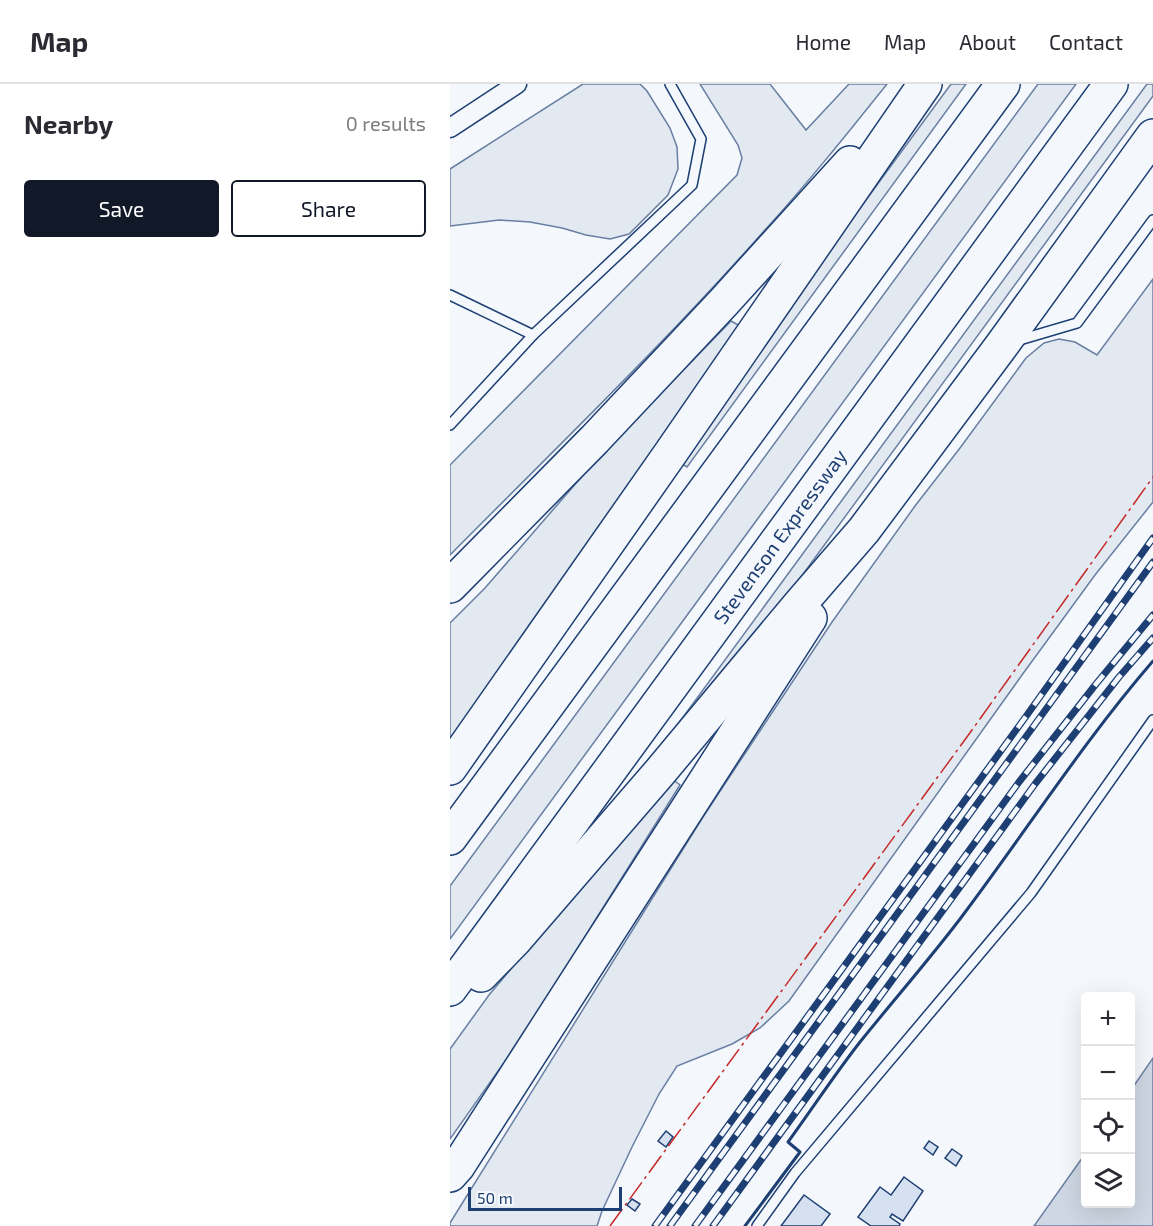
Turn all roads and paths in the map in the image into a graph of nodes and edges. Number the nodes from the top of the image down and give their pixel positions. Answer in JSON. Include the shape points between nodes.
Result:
{"nodes":[{"id":1,"x":518,"y":84,"type":"edge"},
{"id":2,"x":670,"y":84,"type":"edge"},
{"id":3,"x":917,"y":84,"type":"edge"},
{"id":4,"x":925,"y":84,"type":"edge"},
{"id":5,"x":1004,"y":84,"type":"edge"},
{"id":6,"x":1111,"y":84,"type":"edge"},
{"id":7,"x":450,"y":128,"type":"edge"},
{"id":8,"x":1153,"y":136,"type":"edge"},
{"id":9,"x":1153,"y":220,"type":"edge"},
{"id":10,"x":450,"y":295,"type":"edge"},
{"id":11,"x":533,"y":335,"type":"junction"},
{"id":12,"x":1002,"y":345,"type":"junction"},
{"id":13,"x":450,"y":425,"type":"edge"},
{"id":14,"x":864,"y":530,"type":"junction"},
{"id":15,"x":450,"y":586,"type":"edge"},
{"id":16,"x":1153,"y":720,"type":"edge"},
{"id":17,"x":450,"y":768,"type":"edge"},
{"id":18,"x":450,"y":838,"type":"edge"},
{"id":19,"x":450,"y":989,"type":"edge"},
{"id":20,"x":450,"y":1006,"type":"edge"},
{"id":21,"x":453,"y":1178,"type":"edge"},
{"id":22,"x":757,"y":1226,"type":"edge"}],
"edges":[{"from":1,"to":7,"type":"street"},
{"from":2,"to":11,"type":"lane","via":[[701,139],[692,185]]},
{"from":3,"to":15,"type":"highway","via":[[723,303]]},
{"from":4,"to":17,"type":"highway"},
{"from":5,"to":18,"type":"highway"},
{"from":6,"to":19,"type":"highway","name":"Stevenson Expressway"},
{"from":8,"to":12,"type":"highway"},
{"from":9,"to":12,"type":"lane","via":[[1077,323]]},
{"from":10,"to":11,"type":"lane"},
{"from":11,"to":13,"type":"lane"},
{"from":12,"to":14,"type":"highway"},
{"from":14,"to":20,"type":"highway","via":[[515,940]]},
{"from":14,"to":21,"type":"highway"},
{"from":16,"to":22,"type":"lane","via":[[1031,893],[795,1173]]}]}
